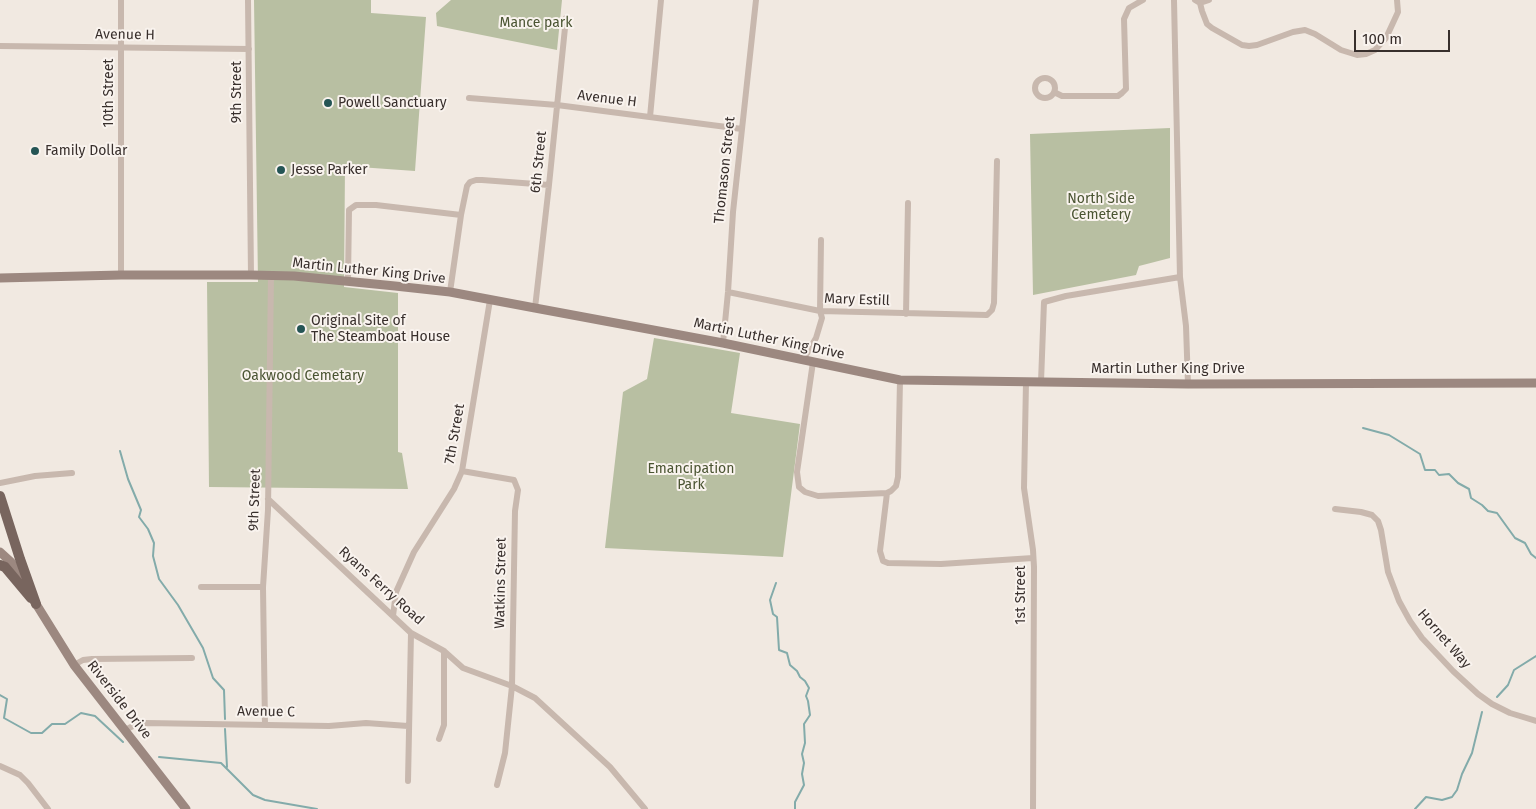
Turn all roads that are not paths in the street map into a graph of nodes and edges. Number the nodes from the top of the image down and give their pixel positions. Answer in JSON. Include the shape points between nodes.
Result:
{"nodes":[{"id":1,"x":121,"y":0,"type":"edge"},
{"id":2,"x":248,"y":0,"type":"edge"},
{"id":3,"x":661,"y":0,"type":"edge"},
{"id":4,"x":756,"y":0,"type":"edge"},
{"id":5,"x":1144,"y":0,"type":"edge"},
{"id":6,"x":1174,"y":0,"type":"edge"},
{"id":7,"x":1208,"y":0,"type":"edge"},
{"id":8,"x":1397,"y":0,"type":"edge"},
{"id":9,"x":1198,"y":1,"type":"edge"},
{"id":10,"x":566,"y":18,"type":"dead end"},
{"id":11,"x":0,"y":46,"type":"edge"},
{"id":12,"x":121,"y":48,"type":"junction"},
{"id":13,"x":249,"y":49,"type":"junction"},
{"id":14,"x":1054,"y":92,"type":"dead end"},
{"id":15,"x":469,"y":98,"type":"dead end"},
{"id":16,"x":557,"y":106,"type":"junction"},
{"id":17,"x":650,"y":117,"type":"junction"},
{"id":18,"x":742,"y":129,"type":"junction"},
{"id":19,"x":997,"y":162,"type":"dead end"},
{"id":20,"x":549,"y":185,"type":"junction"},
{"id":21,"x":908,"y":203,"type":"dead end"},
{"id":22,"x":461,"y":215,"type":"junction"},
{"id":23,"x":821,"y":240,"type":"dead end"},
{"id":24,"x":121,"y":275,"type":"junction"},
{"id":25,"x":251,"y":275,"type":"junction"},
{"id":26,"x":270,"y":275,"type":"junction"},
{"id":27,"x":1180,"y":277,"type":"junction"},
{"id":28,"x":0,"y":278,"type":"edge"},
{"id":29,"x":348,"y":281,"type":"junction"},
{"id":30,"x":450,"y":292,"type":"junction"},
{"id":31,"x":728,"y":292,"type":"junction"},
{"id":32,"x":490,"y":300,"type":"junction"},
{"id":33,"x":535,"y":308,"type":"junction"},
{"id":34,"x":820,"y":311,"type":"junction"},
{"id":35,"x":906,"y":314,"type":"junction"},
{"id":36,"x":723,"y":343,"type":"junction"},
{"id":37,"x":803,"y":360,"type":"junction"},
{"id":38,"x":813,"y":362,"type":"junction"},
{"id":39,"x":900,"y":380,"type":"junction"},
{"id":40,"x":1026,"y":382,"type":"junction"},
{"id":41,"x":1041,"y":382,"type":"junction"},
{"id":42,"x":1536,"y":382,"type":"edge"},
{"id":43,"x":1188,"y":384,"type":"junction"},
{"id":44,"x":462,"y":471,"type":"junction"},
{"id":45,"x":72,"y":473,"type":"dead end"},
{"id":46,"x":0,"y":483,"type":"edge"},
{"id":47,"x":887,"y":493,"type":"junction"},
{"id":48,"x":0,"y":496,"type":"edge"},
{"id":49,"x":268,"y":499,"type":"junction"},
{"id":50,"x":1334,"y":509,"type":"dead end"},
{"id":51,"x":0,"y":552,"type":"edge"},
{"id":52,"x":1034,"y":558,"type":"junction"},
{"id":53,"x":0,"y":565,"type":"edge"},
{"id":54,"x":201,"y":587,"type":"dead end"},
{"id":55,"x":263,"y":587,"type":"junction"},
{"id":56,"x":36,"y":604,"type":"junction"},
{"id":57,"x":393,"y":616,"type":"junction"},
{"id":58,"x":411,"y":633,"type":"junction"},
{"id":59,"x":444,"y":651,"type":"junction"},
{"id":60,"x":192,"y":658,"type":"dead end"},
{"id":61,"x":74,"y":665,"type":"junction"},
{"id":62,"x":512,"y":686,"type":"junction"},
{"id":63,"x":1536,"y":721,"type":"edge"},
{"id":64,"x":265,"y":724,"type":"junction"},
{"id":65,"x":408,"y":726,"type":"junction"},
{"id":66,"x":125,"y":730,"type":"junction"},
{"id":67,"x":439,"y":739,"type":"dead end"},
{"id":68,"x":0,"y":766,"type":"edge"},
{"id":69,"x":408,"y":781,"type":"dead end"},
{"id":70,"x":497,"y":784,"type":"dead end"},
{"id":71,"x":48,"y":809,"type":"edge"},
{"id":72,"x":186,"y":809,"type":"edge"},
{"id":73,"x":645,"y":809,"type":"edge"},
{"id":74,"x":1033,"y":809,"type":"edge"}],
"edges":[{"from":1,"to":12,"type":"street","name":"10th Street"},
{"from":2,"to":13,"type":"street","name":"9th Street"},
{"from":3,"to":17,"type":"street"},
{"from":4,"to":18,"type":"street","name":"Thomason Street"},
{"from":5,"to":14,"type":"street","via":[[1129,8],[1124,19],[1126,89],[1111,96],[1062,96]]},
{"from":6,"to":27,"type":"street"},
{"from":7,"to":9,"type":"street"},
{"from":8,"to":9,"type":"street","via":[[1398,12],[1386,38],[1375,50],[1356,55],[1305,30],[1257,45],[1242,45],[1207,24]]},
{"from":10,"to":16,"type":"street","name":"6th Street"},
{"from":11,"to":12,"type":"street","name":"Avenue H"},
{"from":12,"to":13,"type":"street","name":"Avenue H"},
{"from":12,"to":24,"type":"street","name":"10th Street"},
{"from":13,"to":25,"type":"street","name":"9th Street"},
{"from":15,"to":16,"type":"street","name":"Avenue H"},
{"from":16,"to":17,"type":"street","name":"Avenue H"},
{"from":16,"to":20,"type":"street","name":"6th Street"},
{"from":17,"to":18,"type":"street","name":"Avenue H"},
{"from":18,"to":31,"type":"street","name":"Thomason Street"},
{"from":19,"to":35,"type":"street","name":"Mary Estill","via":[[992,310],[987,315]]},
{"from":20,"to":22,"type":"street","via":[[470,182]]},
{"from":20,"to":33,"type":"street","name":"6th Street"},
{"from":21,"to":35,"type":"street"},
{"from":22,"to":29,"type":"street","via":[[356,205],[349,210]]},
{"from":22,"to":30,"type":"street"},
{"from":23,"to":34,"type":"street"},
{"from":24,"to":25,"type":"street","name":"Martin Luther King Drive"},
{"from":24,"to":28,"type":"street","name":"Martin Luther King Drive"},
{"from":25,"to":26,"type":"street","name":"Martin Luther King Drive"},
{"from":26,"to":29,"type":"street","name":"Martin Luther King Drive"},
{"from":26,"to":49,"type":"street","name":"9th Street"},
{"from":27,"to":41,"type":"street","via":[[1044,302]]},
{"from":27,"to":43,"type":"street"},
{"from":29,"to":30,"type":"street","name":"Martin Luther King Drive"},
{"from":30,"to":32,"type":"street","name":"Martin Luther King Drive"},
{"from":31,"to":34,"type":"street","name":"Mary Estill"},
{"from":31,"to":36,"type":"street","name":"Thomason Street"},
{"from":32,"to":33,"type":"street","name":"Martin Luther King Drive"},
{"from":32,"to":44,"type":"street","name":"7th Street"},
{"from":33,"to":36,"type":"street","name":"Martin Luther King Drive"},
{"from":34,"to":35,"type":"street","name":"Mary Estill"},
{"from":34,"to":37,"type":"street","via":[[822,318],[816,338]]},
{"from":36,"to":37,"type":"street","name":"Martin Luther King Drive"},
{"from":37,"to":38,"type":"street","name":"Martin Luther King Drive"},
{"from":38,"to":39,"type":"street","name":"Martin Luther King Drive"},
{"from":38,"to":47,"type":"street","via":[[797,472],[799,486],[805,492],[818,496]]},
{"from":39,"to":40,"type":"street","name":"Martin Luther King Drive"},
{"from":39,"to":47,"type":"street","via":[[898,477],[896,486]]},
{"from":40,"to":41,"type":"street","name":"Martin Luther King Drive"},
{"from":40,"to":52,"type":"street","name":"1st Street","via":[[1024,488]]},
{"from":41,"to":43,"type":"street","name":"Martin Luther King Drive"},
{"from":42,"to":43,"type":"street","name":"Martin Luther King Drive"},
{"from":44,"to":57,"type":"street","name":"7th Street","via":[[414,552],[396,592]]},
{"from":44,"to":62,"type":"street","name":"Watkins Street","via":[[514,480],[518,490]]},
{"from":45,"to":46,"type":"street"},
{"from":47,"to":52,"type":"street","via":[[880,551],[883,561],[940,564]]},
{"from":48,"to":56,"type":"main road"},
{"from":49,"to":55,"type":"street","name":"9th Street"},
{"from":49,"to":57,"type":"street","name":"Ryans Ferry Road"},
{"from":50,"to":63,"type":"street","name":"Hornet Way","via":[[1372,515],[1378,521],[1388,572],[1398,602],[1419,634],[1453,671],[1492,704]]},
{"from":51,"to":56,"type":"street","name":"Riverside Drive","via":[[11,562]]},
{"from":52,"to":74,"type":"street","name":"1st Street"},
{"from":53,"to":56,"type":"main road"},
{"from":54,"to":55,"type":"street"},
{"from":55,"to":64,"type":"street","name":"9th Street"},
{"from":56,"to":61,"type":"street","name":"Riverside Drive"},
{"from":57,"to":58,"type":"street","name":"Ryans Ferry Road"},
{"from":58,"to":59,"type":"street","name":"Ryans Ferry Road"},
{"from":58,"to":65,"type":"street"},
{"from":59,"to":62,"type":"street","name":"Ryans Ferry Road","via":[[463,668]]},
{"from":59,"to":67,"type":"street","via":[[444,725]]},
{"from":60,"to":61,"type":"street","via":[[92,659]]},
{"from":61,"to":66,"type":"street","name":"Riverside Drive"},
{"from":62,"to":70,"type":"street","name":"Watkins Street","via":[[505,753]]},
{"from":62,"to":73,"type":"street","name":"Ryans Ferry Road","via":[[535,698],[610,767]]},
{"from":64,"to":65,"type":"street","name":"Avenue C"},
{"from":64,"to":66,"type":"street","name":"Avenue C","via":[[146,723]]},
{"from":65,"to":69,"type":"street"},
{"from":66,"to":72,"type":"street","name":"Riverside Drive"},
{"from":68,"to":71,"type":"street","via":[[20,775]]}]}
